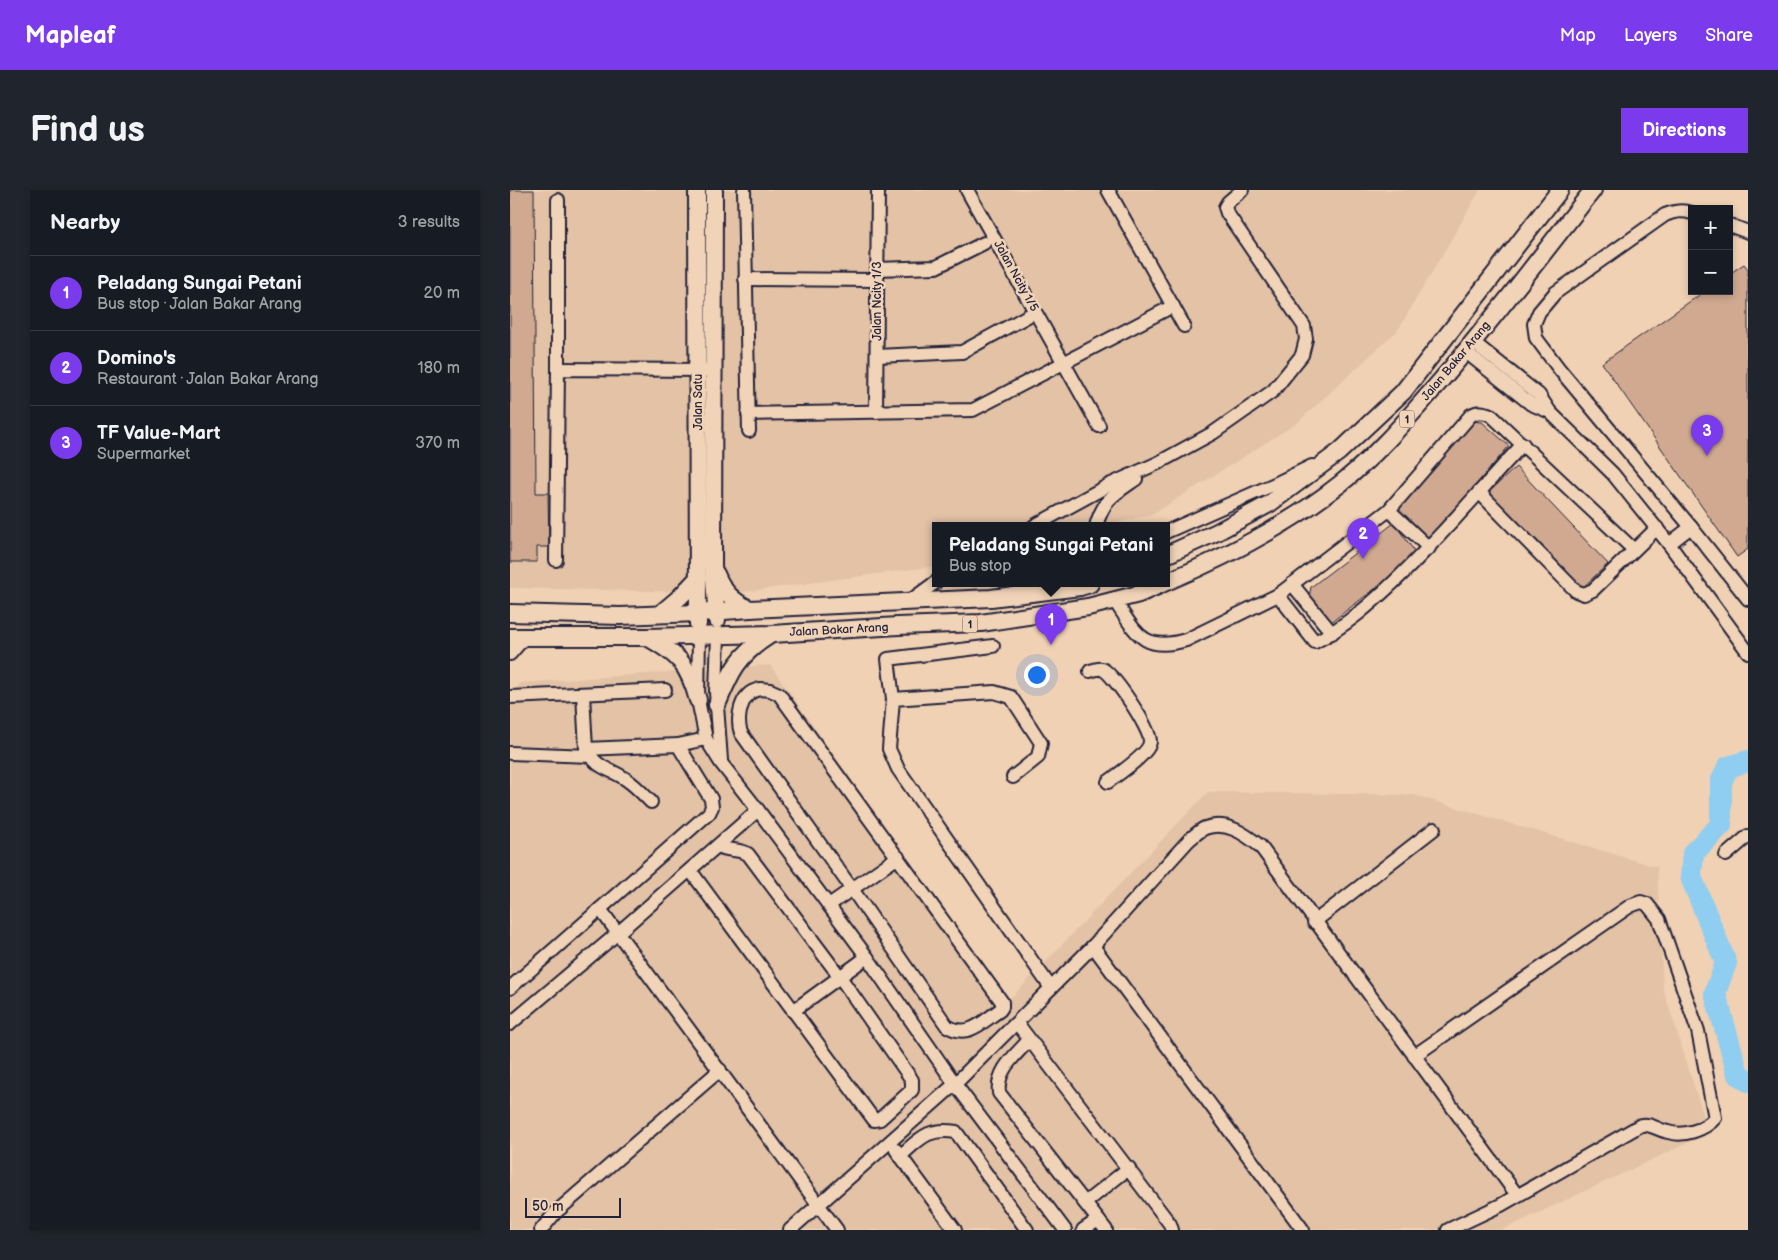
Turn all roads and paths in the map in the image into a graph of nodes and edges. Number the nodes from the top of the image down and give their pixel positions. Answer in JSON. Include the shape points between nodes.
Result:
{"nodes":[{"id":1,"x":697,"y":190,"type":"edge"},
{"id":2,"x":714,"y":190,"type":"edge"},
{"id":3,"x":744,"y":190,"type":"edge"},
{"id":4,"x":878,"y":190,"type":"edge"},
{"id":5,"x":967,"y":190,"type":"edge"},
{"id":6,"x":1108,"y":190,"type":"edge"},
{"id":7,"x":1242,"y":190,"type":"edge"},
{"id":8,"x":1560,"y":190,"type":"edge"},
{"id":9,"x":1593,"y":190,"type":"edge"},
{"id":10,"x":558,"y":200,"type":"dead end"},
{"id":11,"x":1688,"y":212,"type":"edge"},
{"id":12,"x":1733,"y":226,"type":"edge"},
{"id":13,"x":1748,"y":232,"type":"edge"},
{"id":14,"x":984,"y":243,"type":"dead end"},
{"id":15,"x":877,"y":274,"type":"junction"},
{"id":16,"x":745,"y":279,"type":"junction"},
{"id":17,"x":1173,"y":306,"type":"junction"},
{"id":18,"x":1035,"y":312,"type":"junction"},
{"id":19,"x":1184,"y":326,"type":"dead end"},
{"id":20,"x":1470,"y":347,"type":"junction"},
{"id":21,"x":876,"y":356,"type":"junction"},
{"id":22,"x":1064,"y":363,"type":"junction"},
{"id":23,"x":558,"y":369,"type":"junction"},
{"id":24,"x":705,"y":370,"type":"junction"},
{"id":25,"x":876,"y":412,"type":"junction"},
{"id":26,"x":748,"y":414,"type":"junction"},
{"id":27,"x":1099,"y":426,"type":"dead end"},
{"id":28,"x":748,"y":431,"type":"dead end"},
{"id":29,"x":1523,"y":444,"type":"junction"},
{"id":30,"x":1339,"y":452,"type":"junction"},
{"id":31,"x":1158,"y":463,"type":"junction"},
{"id":32,"x":1479,"y":492,"type":"junction"},
{"id":33,"x":1389,"y":510,"type":"junction"},
{"id":34,"x":1041,"y":522,"type":"edge"},
{"id":35,"x":1097,"y":522,"type":"edge"},
{"id":36,"x":1691,"y":527,"type":"junction"},
{"id":37,"x":1657,"y":528,"type":"junction"},
{"id":38,"x":1170,"y":530,"type":"edge"},
{"id":39,"x":1669,"y":544,"type":"junction"},
{"id":40,"x":1429,"y":548,"type":"junction"},
{"id":41,"x":1634,"y":550,"type":"junction"},
{"id":42,"x":1170,"y":554,"type":"edge"},
{"id":43,"x":556,"y":560,"type":"dead end"},
{"id":44,"x":713,"y":565,"type":"junction"},
{"id":45,"x":698,"y":578,"type":"junction"},
{"id":46,"x":1170,"y":580,"type":"edge"},
{"id":47,"x":1292,"y":584,"type":"junction"},
{"id":48,"x":932,"y":585,"type":"edge"},
{"id":49,"x":1080,"y":587,"type":"edge"},
{"id":50,"x":1155,"y":587,"type":"edge"},
{"id":51,"x":1278,"y":594,"type":"junction"},
{"id":52,"x":1748,"y":599,"type":"edge"},
{"id":53,"x":1114,"y":600,"type":"junction"},
{"id":54,"x":910,"y":601,"type":"junction"},
{"id":55,"x":750,"y":609,"type":"junction"},
{"id":56,"x":717,"y":611,"type":"junction"},
{"id":57,"x":510,"y":613,"type":"edge"},
{"id":58,"x":698,"y":613,"type":"junction"},
{"id":59,"x":660,"y":614,"type":"junction"},
{"id":60,"x":1332,"y":633,"type":"junction"},
{"id":61,"x":699,"y":634,"type":"junction"},
{"id":62,"x":772,"y":634,"type":"junction"},
{"id":63,"x":718,"y":635,"type":"junction"},
{"id":64,"x":647,"y":637,"type":"junction"},
{"id":65,"x":517,"y":638,"type":"edge"},
{"id":66,"x":1746,"y":643,"type":"edge"},
{"id":67,"x":993,"y":646,"type":"dead end"},
{"id":68,"x":510,"y":654,"type":"edge"},
{"id":69,"x":1090,"y":671,"type":"dead end"},
{"id":70,"x":666,"y":690,"type":"dead end"},
{"id":71,"x":583,"y":694,"type":"junction"},
{"id":72,"x":510,"y":697,"type":"edge"},
{"id":73,"x":893,"y":699,"type":"junction"},
{"id":74,"x":698,"y":700,"type":"junction"},
{"id":75,"x":717,"y":705,"type":"junction"},
{"id":76,"x":706,"y":739,"type":"junction"},
{"id":77,"x":678,"y":745,"type":"junction"},
{"id":78,"x":510,"y":753,"type":"edge"},
{"id":79,"x":588,"y":753,"type":"junction"},
{"id":80,"x":721,"y":763,"type":"junction"},
{"id":81,"x":1013,"y":777,"type":"dead end"},
{"id":82,"x":1108,"y":782,"type":"dead end"},
{"id":83,"x":651,"y":802,"type":"dead end"},
{"id":84,"x":758,"y":810,"type":"junction"},
{"id":85,"x":1434,"y":829,"type":"dead end"},
{"id":86,"x":1748,"y":836,"type":"edge"},
{"id":87,"x":718,"y":846,"type":"junction"},
{"id":88,"x":1726,"y":855,"type":"dead end"},
{"id":89,"x":898,"y":857,"type":"junction"},
{"id":90,"x":690,"y":870,"type":"junction"},
{"id":91,"x":852,"y":889,"type":"junction"},
{"id":92,"x":829,"y":905,"type":"junction"},
{"id":93,"x":600,"y":909,"type":"junction"},
{"id":94,"x":1314,"y":922,"type":"junction"},
{"id":95,"x":618,"y":933,"type":"junction"},
{"id":96,"x":1092,"y":946,"type":"junction"},
{"id":97,"x":866,"y":957,"type":"junction"},
{"id":98,"x":840,"y":977,"type":"junction"},
{"id":99,"x":510,"y":988,"type":"edge"},
{"id":100,"x":1051,"y":988,"type":"junction"},
{"id":101,"x":793,"y":1011,"type":"junction"},
{"id":102,"x":1017,"y":1023,"type":"junction"},
{"id":103,"x":510,"y":1024,"type":"edge"},
{"id":104,"x":1029,"y":1040,"type":"junction"},
{"id":105,"x":1414,"y":1056,"type":"junction"},
{"id":106,"x":720,"y":1070,"type":"junction"},
{"id":107,"x":955,"y":1084,"type":"junction"},
{"id":108,"x":890,"y":1142,"type":"junction"},
{"id":109,"x":900,"y":1156,"type":"junction"},
{"id":110,"x":1129,"y":1168,"type":"junction"},
{"id":111,"x":1517,"y":1195,"type":"junction"},
{"id":112,"x":1085,"y":1203,"type":"junction"},
{"id":113,"x":819,"y":1205,"type":"junction"},
{"id":114,"x":1102,"y":1225,"type":"edge"},
{"id":115,"x":541,"y":1230,"type":"edge"},
{"id":116,"x":790,"y":1230,"type":"edge"},
{"id":117,"x":837,"y":1230,"type":"edge"},
{"id":118,"x":955,"y":1230,"type":"edge"},
{"id":119,"x":1027,"y":1230,"type":"edge"},
{"id":120,"x":1064,"y":1230,"type":"edge"},
{"id":121,"x":1083,"y":1230,"type":"edge"},
{"id":122,"x":1172,"y":1230,"type":"edge"},
{"id":123,"x":1301,"y":1230,"type":"edge"},
{"id":124,"x":1448,"y":1230,"type":"edge"}],
"edges":[{"from":1,"to":24,"type":"main road","name":"Jalan Satu"},
{"from":2,"to":24,"type":"main road","name":"Jalan Satu"},
{"from":3,"to":16,"type":"street"},
{"from":4,"to":15,"type":"street","name":"Jalan Ncity 1/3"},
{"from":5,"to":18,"type":"street","name":"Jalan Ncity 1/5"},
{"from":6,"to":17,"type":"street"},
{"from":7,"to":31,"type":"street","via":[[1228,202],[1225,207],[1227,213],[1304,326],[1306,340],[1302,354],[1273,391],[1213,433]]},
{"from":8,"to":30,"type":"main road","name":"Jalan Bakar Arang","number":"1","via":[[1402,392]]},
{"from":9,"to":20,"type":"main road","name":"Jalan Bakar Arang","number":"1"},
{"from":10,"to":23,"type":"street"},
{"from":11,"to":36,"type":"street","via":[[1665,215],[1555,293],[1539,312],[1534,324],[1536,338],[1560,370]]},
{"from":12,"to":13,"type":"street"},
{"from":14,"to":15,"type":"street","via":[[936,267]]},
{"from":15,"to":16,"type":"street"},
{"from":15,"to":21,"type":"street","name":"Jalan Ncity 1/3"},
{"from":16,"to":26,"type":"street"},
{"from":17,"to":19,"type":"street"},
{"from":17,"to":22,"type":"street"},
{"from":18,"to":21,"type":"street","via":[[957,354]]},
{"from":18,"to":22,"type":"street","name":"Jalan Ncity 1/5"},
{"from":20,"to":37,"type":"street","via":[[1539,395],[1550,412],[1613,474]]},
{"from":20,"to":46,"type":"main road","name":"Jalan Bakar Arang","number":"1","via":[[1390,438],[1340,484],[1274,530],[1214,562]]},
{"from":21,"to":25,"type":"street","name":"Jalan Ncity 1/3"},
{"from":22,"to":25,"type":"street","via":[[973,410]]},
{"from":22,"to":27,"type":"street","name":"Jalan Ncity 1/5"},
{"from":23,"to":24,"type":"street"},
{"from":23,"to":43,"type":"street"},
{"from":24,"to":44,"type":"main road","name":"Jalan Satu"},
{"from":24,"to":45,"type":"main road","name":"Jalan Satu"},
{"from":25,"to":26,"type":"street"},
{"from":26,"to":28,"type":"street"},
{"from":29,"to":32,"type":"street"},
{"from":29,"to":33,"type":"street","via":[[1491,415],[1477,412]]},
{"from":29,"to":41,"type":"street"},
{"from":30,"to":38,"type":"street"},
{"from":30,"to":42,"type":"main road","name":"Jalan Bakar Arang","number":"1","via":[[1269,504]]},
{"from":31,"to":34,"type":"street"},
{"from":31,"to":35,"type":"street","via":[[1108,499]]},
{"from":32,"to":40,"type":"street"},
{"from":32,"to":41,"type":"street","via":[[1576,591],[1584,594]]},
{"from":33,"to":40,"type":"street"},
{"from":33,"to":47,"type":"street"},
{"from":36,"to":39,"type":"street"},
{"from":36,"to":52,"type":"street"},
{"from":37,"to":39,"type":"street"},
{"from":37,"to":41,"type":"street"},
{"from":39,"to":66,"type":"street"},
{"from":40,"to":60,"type":"street","via":[[1368,606]]},
{"from":44,"to":55,"type":"main road","via":[[725,592]]},
{"from":44,"to":56,"type":"main road","name":"Jalan Satu"},
{"from":45,"to":58,"type":"main road","name":"Jalan Satu"},
{"from":45,"to":59,"type":"main road"},
{"from":47,"to":51,"type":"street"},
{"from":47,"to":60,"type":"street"},
{"from":48,"to":54,"type":"street"},
{"from":49,"to":54,"type":"main road","name":"Jalan Bakar Arang","number":"1","via":[[991,598]]},
{"from":50,"to":53,"type":"main road","name":"Jalan Bakar Arang","number":"1"},
{"from":51,"to":53,"type":"street","via":[[1186,640],[1157,645],[1143,639],[1134,630]]},
{"from":51,"to":60,"type":"street","via":[[1315,642]]},
{"from":53,"to":62,"type":"main road","name":"Jalan Bakar Arang","number":"1","via":[[981,623]]},
{"from":54,"to":55,"type":"main road","name":"Jalan Bakar Arang","number":"1"},
{"from":55,"to":56,"type":"main road","name":"Jalan Bakar Arang","number":"1"},
{"from":56,"to":58,"type":"main road","name":"Jalan Bakar Arang","number":"1"},
{"from":56,"to":63,"type":"main road","name":"Jalan Satu"},
{"from":57,"to":59,"type":"main road","name":"Jalan Bakar Arang","number":"1"},
{"from":58,"to":59,"type":"main road","name":"Jalan Bakar Arang","number":"1"},
{"from":58,"to":61,"type":"main road","name":"Jalan Satu"},
{"from":61,"to":63,"type":"main road","name":"Jalan Bakar Arang","number":"1"},
{"from":61,"to":64,"type":"main road","name":"Jalan Bakar Arang","number":"1"},
{"from":61,"to":74,"type":"street"},
{"from":62,"to":63,"type":"main road","name":"Jalan Bakar Arang","number":"1"},
{"from":62,"to":75,"type":"main road","via":[[753,645],[738,662]]},
{"from":63,"to":75,"type":"street"},
{"from":64,"to":65,"type":"main road","name":"Jalan Bakar Arang","number":"1"},
{"from":64,"to":74,"type":"main road","via":[[682,661]]},
{"from":65,"to":68,"type":"street"},
{"from":67,"to":73,"type":"street","via":[[888,659]]},
{"from":69,"to":82,"type":"street","via":[[1103,669],[1110,676],[1144,721],[1149,734],[1150,744],[1146,751]]},
{"from":70,"to":71,"type":"street"},
{"from":71,"to":72,"type":"street"},
{"from":71,"to":79,"type":"street"},
{"from":73,"to":81,"type":"street","via":[[994,692],[1011,697],[1041,743],[1038,757]]},
{"from":73,"to":100,"type":"street","via":[[889,749],[898,769]]},
{"from":74,"to":76,"type":"street"},
{"from":75,"to":80,"type":"street"},
{"from":76,"to":77,"type":"street"},
{"from":76,"to":80,"type":"street"},
{"from":77,"to":79,"type":"street"},
{"from":77,"to":93,"type":"street","via":[[711,799],[709,814]]},
{"from":78,"to":79,"type":"street"},
{"from":79,"to":83,"type":"street","via":[[600,767],[629,781]]},
{"from":80,"to":84,"type":"street"},
{"from":84,"to":87,"type":"street"},
{"from":84,"to":92,"type":"street"},
{"from":85,"to":94,"type":"street"},
{"from":86,"to":88,"type":"street"},
{"from":87,"to":90,"type":"street"},
{"from":87,"to":98,"type":"street","via":[[748,854]]},
{"from":89,"to":91,"type":"street"},
{"from":89,"to":91,"type":"street","via":[[1002,1002],[1000,1010],[967,1032],[956,1032],[948,1026]]},
{"from":89,"to":91,"type":"street","via":[[779,694],[760,689],[748,695],[741,706],[741,733]]},
{"from":90,"to":95,"type":"street"},
{"from":90,"to":101,"type":"street"},
{"from":91,"to":92,"type":"street"},
{"from":92,"to":97,"type":"street"},
{"from":93,"to":95,"type":"street"},
{"from":93,"to":99,"type":"street"},
{"from":94,"to":96,"type":"street","via":[[1260,846],[1243,832],[1222,826],[1205,828],[1189,840]]},
{"from":94,"to":105,"type":"street"},
{"from":95,"to":103,"type":"street"},
{"from":95,"to":106,"type":"street"},
{"from":96,"to":100,"type":"street"},
{"from":96,"to":123,"type":"street"},
{"from":97,"to":98,"type":"street"},
{"from":97,"to":107,"type":"street"},
{"from":98,"to":101,"type":"street"},
{"from":98,"to":101,"type":"street","via":[[912,1080],[912,1090],[880,1119],[874,1120]]},
{"from":100,"to":102,"type":"street"},
{"from":102,"to":104,"type":"street"},
{"from":102,"to":107,"type":"street"},
{"from":104,"to":110,"type":"street"},
{"from":104,"to":112,"type":"street","via":[[1001,1074],[999,1093]]},
{"from":105,"to":111,"type":"street"},
{"from":105,"to":111,"type":"street","via":[[1630,906],[1641,902],[1655,912],[1698,1030],[1715,1118],[1702,1129],[1685,1132],[1671,1133],[1641,1125]]},
{"from":106,"to":113,"type":"street"},
{"from":106,"to":115,"type":"street","via":[[556,1213]]},
{"from":107,"to":108,"type":"street"},
{"from":107,"to":120,"type":"street"},
{"from":108,"to":109,"type":"street"},
{"from":108,"to":113,"type":"street"},
{"from":109,"to":118,"type":"street"},
{"from":109,"to":119,"type":"street","via":[[926,1134],[944,1130],[956,1132]]},
{"from":110,"to":112,"type":"street"},
{"from":110,"to":122,"type":"street"},
{"from":111,"to":124,"type":"street"},
{"from":112,"to":114,"type":"street"},
{"from":113,"to":116,"type":"street"},
{"from":113,"to":117,"type":"street"},
{"from":114,"to":121,"type":"street"}]}
